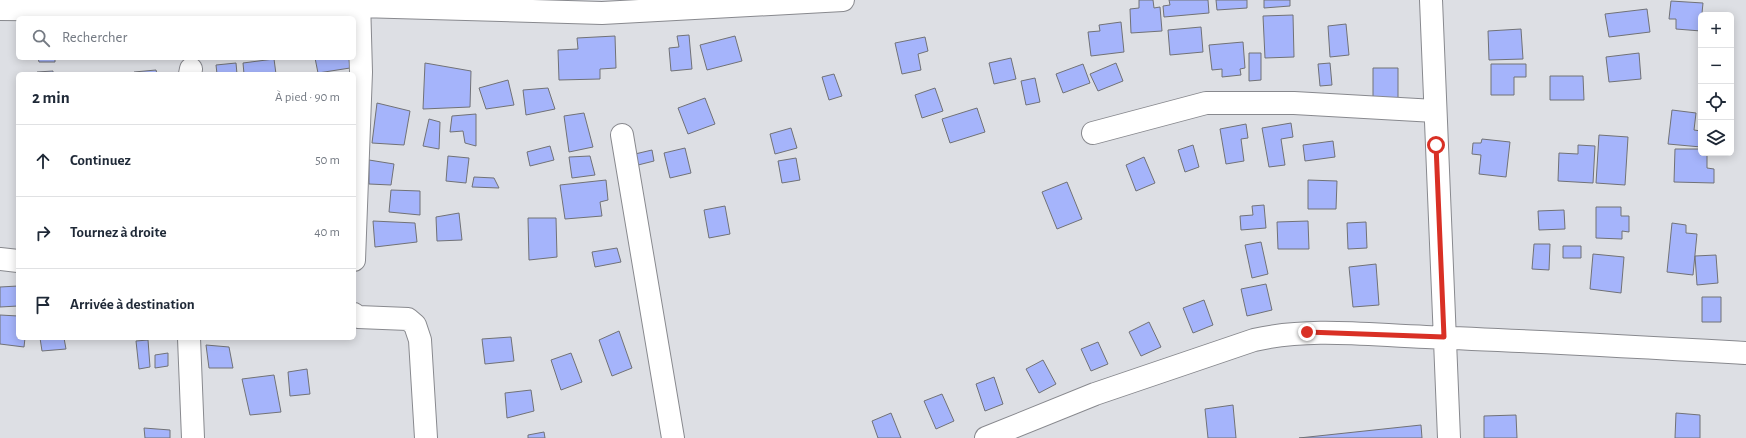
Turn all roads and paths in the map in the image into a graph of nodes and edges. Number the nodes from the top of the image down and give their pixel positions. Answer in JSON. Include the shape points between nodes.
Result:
{"nodes":[{"id":1,"x":843,"y":0,"type":"edge"},
{"id":2,"x":1431,"y":0,"type":"edge"},
{"id":3,"x":359,"y":3,"type":"edge"},
{"id":4,"x":0,"y":9,"type":"edge"},
{"id":5,"x":1435,"y":110,"type":"junction"},
{"id":6,"x":1093,"y":133,"type":"dead end"},
{"id":7,"x":622,"y":135,"type":"dead end"},
{"id":8,"x":356,"y":206,"type":"edge"},
{"id":9,"x":0,"y":258,"type":"edge"},
{"id":10,"x":16,"y":261,"type":"edge"},
{"id":11,"x":356,"y":316,"type":"edge"},
{"id":12,"x":1444,"y":337,"type":"junction"},
{"id":13,"x":189,"y":340,"type":"edge"},
{"id":14,"x":1746,"y":353,"type":"edge"},
{"id":15,"x":193,"y":438,"type":"edge"},
{"id":16,"x":426,"y":438,"type":"edge"},
{"id":17,"x":673,"y":438,"type":"edge"},
{"id":18,"x":986,"y":438,"type":"edge"},
{"id":19,"x":1449,"y":438,"type":"edge"}],
"edges":[{"from":1,"to":3,"type":"street","via":[[602,13]]},
{"from":2,"to":5,"type":"street"},
{"from":3,"to":4,"type":"street","via":[[111,10]]},
{"from":3,"to":8,"type":"street","via":[[361,72]]},
{"from":5,"to":6,"type":"street","via":[[1294,103],[1206,103]]},
{"from":5,"to":12,"type":"street"},
{"from":7,"to":17,"type":"street"},
{"from":9,"to":10,"type":"street"},
{"from":11,"to":16,"type":"street","via":[[408,319],[415,326],[420,340]]},
{"from":12,"to":14,"type":"street"},
{"from":12,"to":18,"type":"street","via":[[1307,332],[1280,334],[1254,340],[1095,394]]},
{"from":12,"to":19,"type":"street"},
{"from":13,"to":15,"type":"street"}]}
